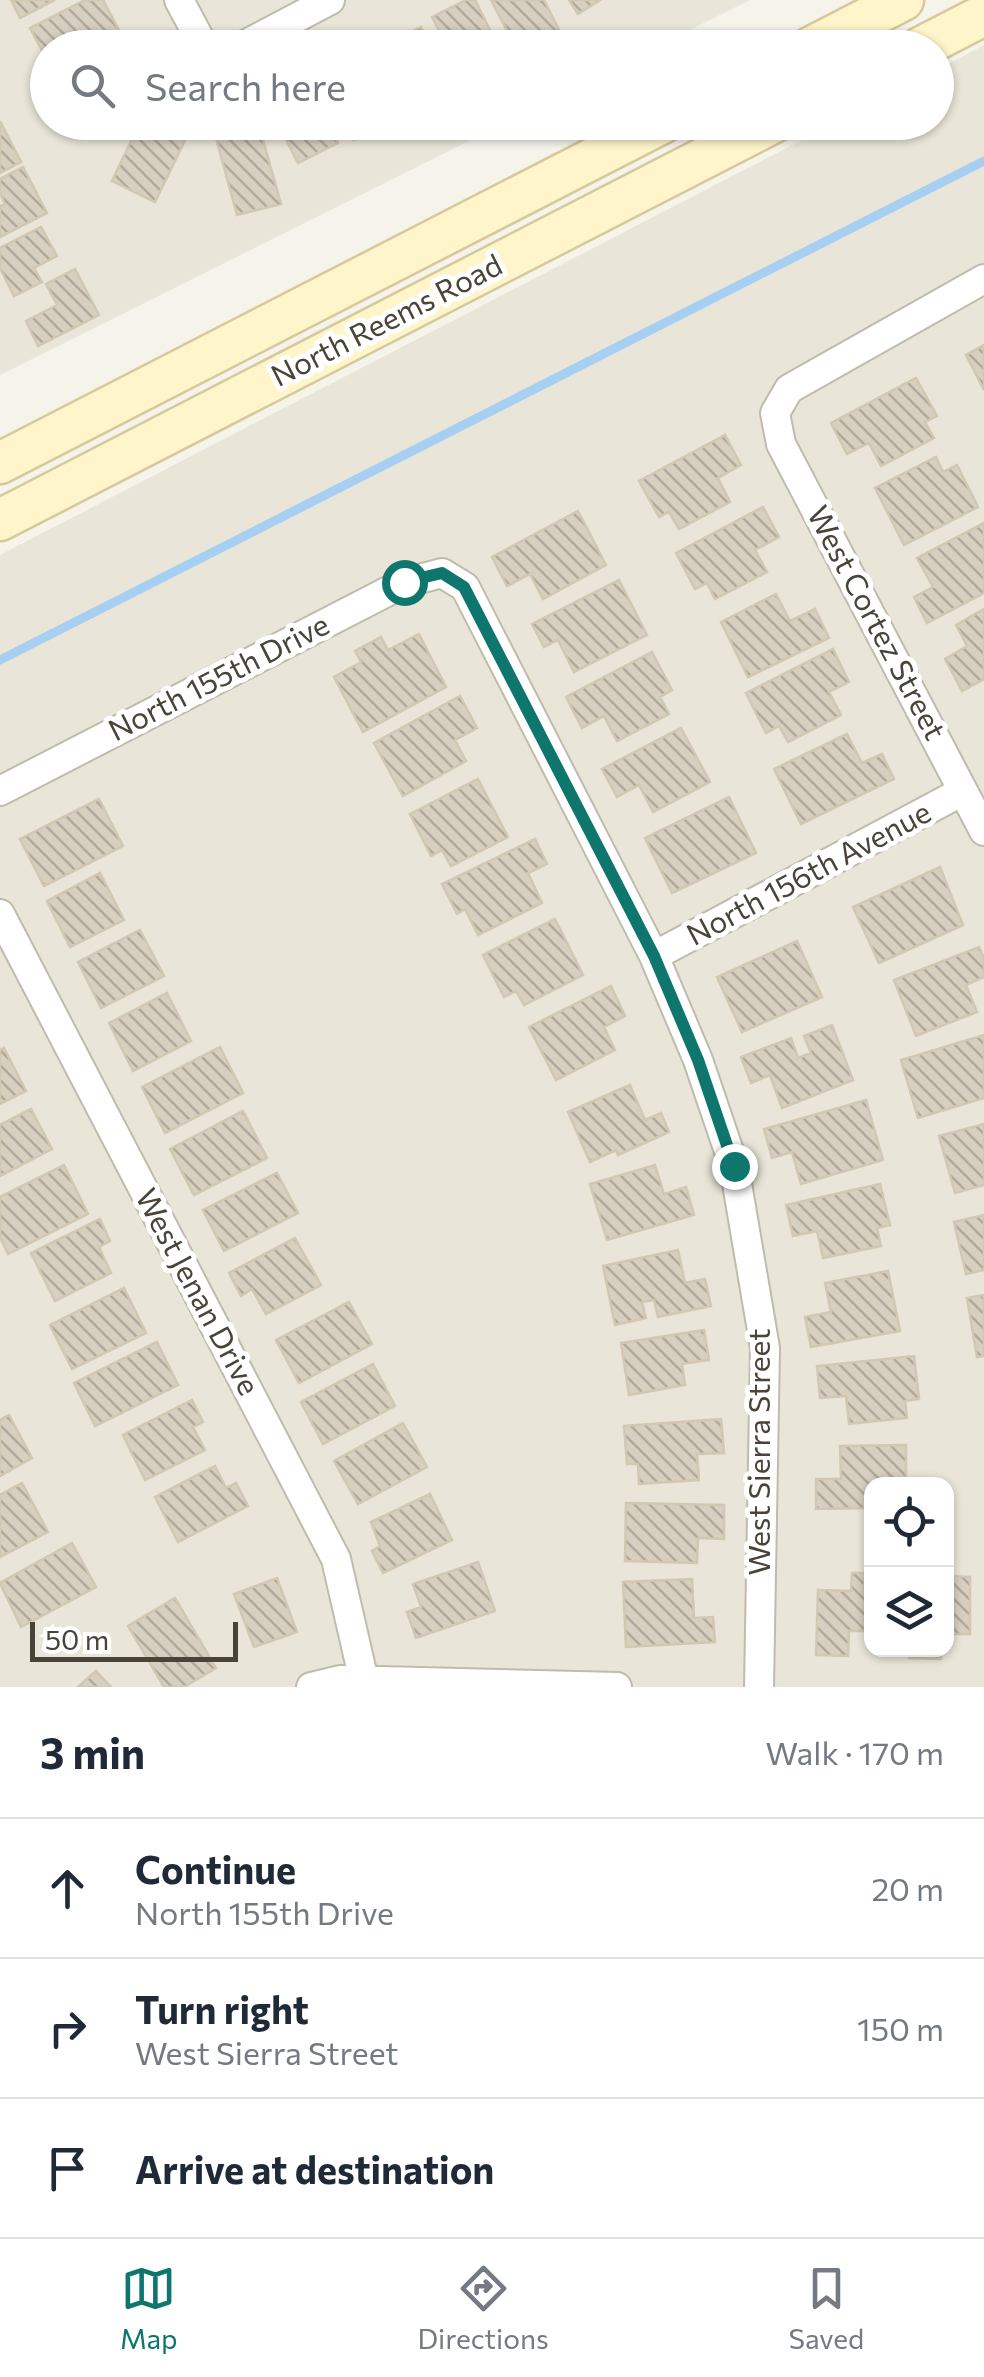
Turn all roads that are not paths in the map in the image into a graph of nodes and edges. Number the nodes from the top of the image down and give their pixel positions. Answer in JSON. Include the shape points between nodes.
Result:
{"nodes":[{"id":1,"x":179,"y":0,"type":"edge"},
{"id":2,"x":330,"y":0,"type":"edge"},
{"id":3,"x":903,"y":0,"type":"edge"},
{"id":4,"x":984,"y":15,"type":"edge"},
{"id":5,"x":200,"y":30,"type":"edge"},
{"id":6,"x":272,"y":30,"type":"edge"},
{"id":7,"x":845,"y":30,"type":"edge"},
{"id":8,"x":954,"y":30,"type":"edge"},
{"id":9,"x":629,"y":140,"type":"edge"},
{"id":10,"x":739,"y":140,"type":"edge"},
{"id":11,"x":984,"y":279,"type":"edge"},
{"id":12,"x":0,"y":464,"type":"edge"},
{"id":13,"x":0,"y":520,"type":"edge"},
{"id":14,"x":442,"y":573,"type":"joint"},
{"id":15,"x":0,"y":791,"type":"edge"},
{"id":16,"x":963,"y":791,"type":"junction"},
{"id":17,"x":984,"y":832,"type":"edge"},
{"id":18,"x":0,"y":914,"type":"edge"},
{"id":19,"x":654,"y":956,"type":"junction"},
{"id":20,"x":364,"y":1681,"type":"junction"},
{"id":21,"x":312,"y":1687,"type":"edge"},
{"id":22,"x":617,"y":1687,"type":"edge"},
{"id":23,"x":760,"y":1687,"type":"edge"}],
"edges":[{"from":1,"to":5,"type":"street"},
{"from":2,"to":6,"type":"street"},
{"from":3,"to":7,"type":"main road"},
{"from":4,"to":8,"type":"main road"},
{"from":9,"to":12,"type":"main road","name":"North Reems Road"},
{"from":10,"to":13,"type":"main road","name":"North Reems Road"},
{"from":11,"to":16,"type":"street","name":"West Cortez Street","via":[[789,388],[776,413],[781,444]]},
{"from":14,"to":15,"type":"street","name":"North 155th Drive","via":[[404,582]]},
{"from":14,"to":19,"type":"street","name":"West Sierra Street","via":[[464,587]]},
{"from":16,"to":17,"type":"street","name":"West Cortez Street"},
{"from":16,"to":19,"type":"street","name":"North 156th Avenue"},
{"from":18,"to":20,"type":"street","name":"West Jenan Drive","via":[[336,1559]]},
{"from":19,"to":23,"type":"street","name":"West Sierra Street","via":[[734,1166],[765,1348]]},
{"from":20,"to":21,"type":"street"},
{"from":20,"to":22,"type":"street"}]}
